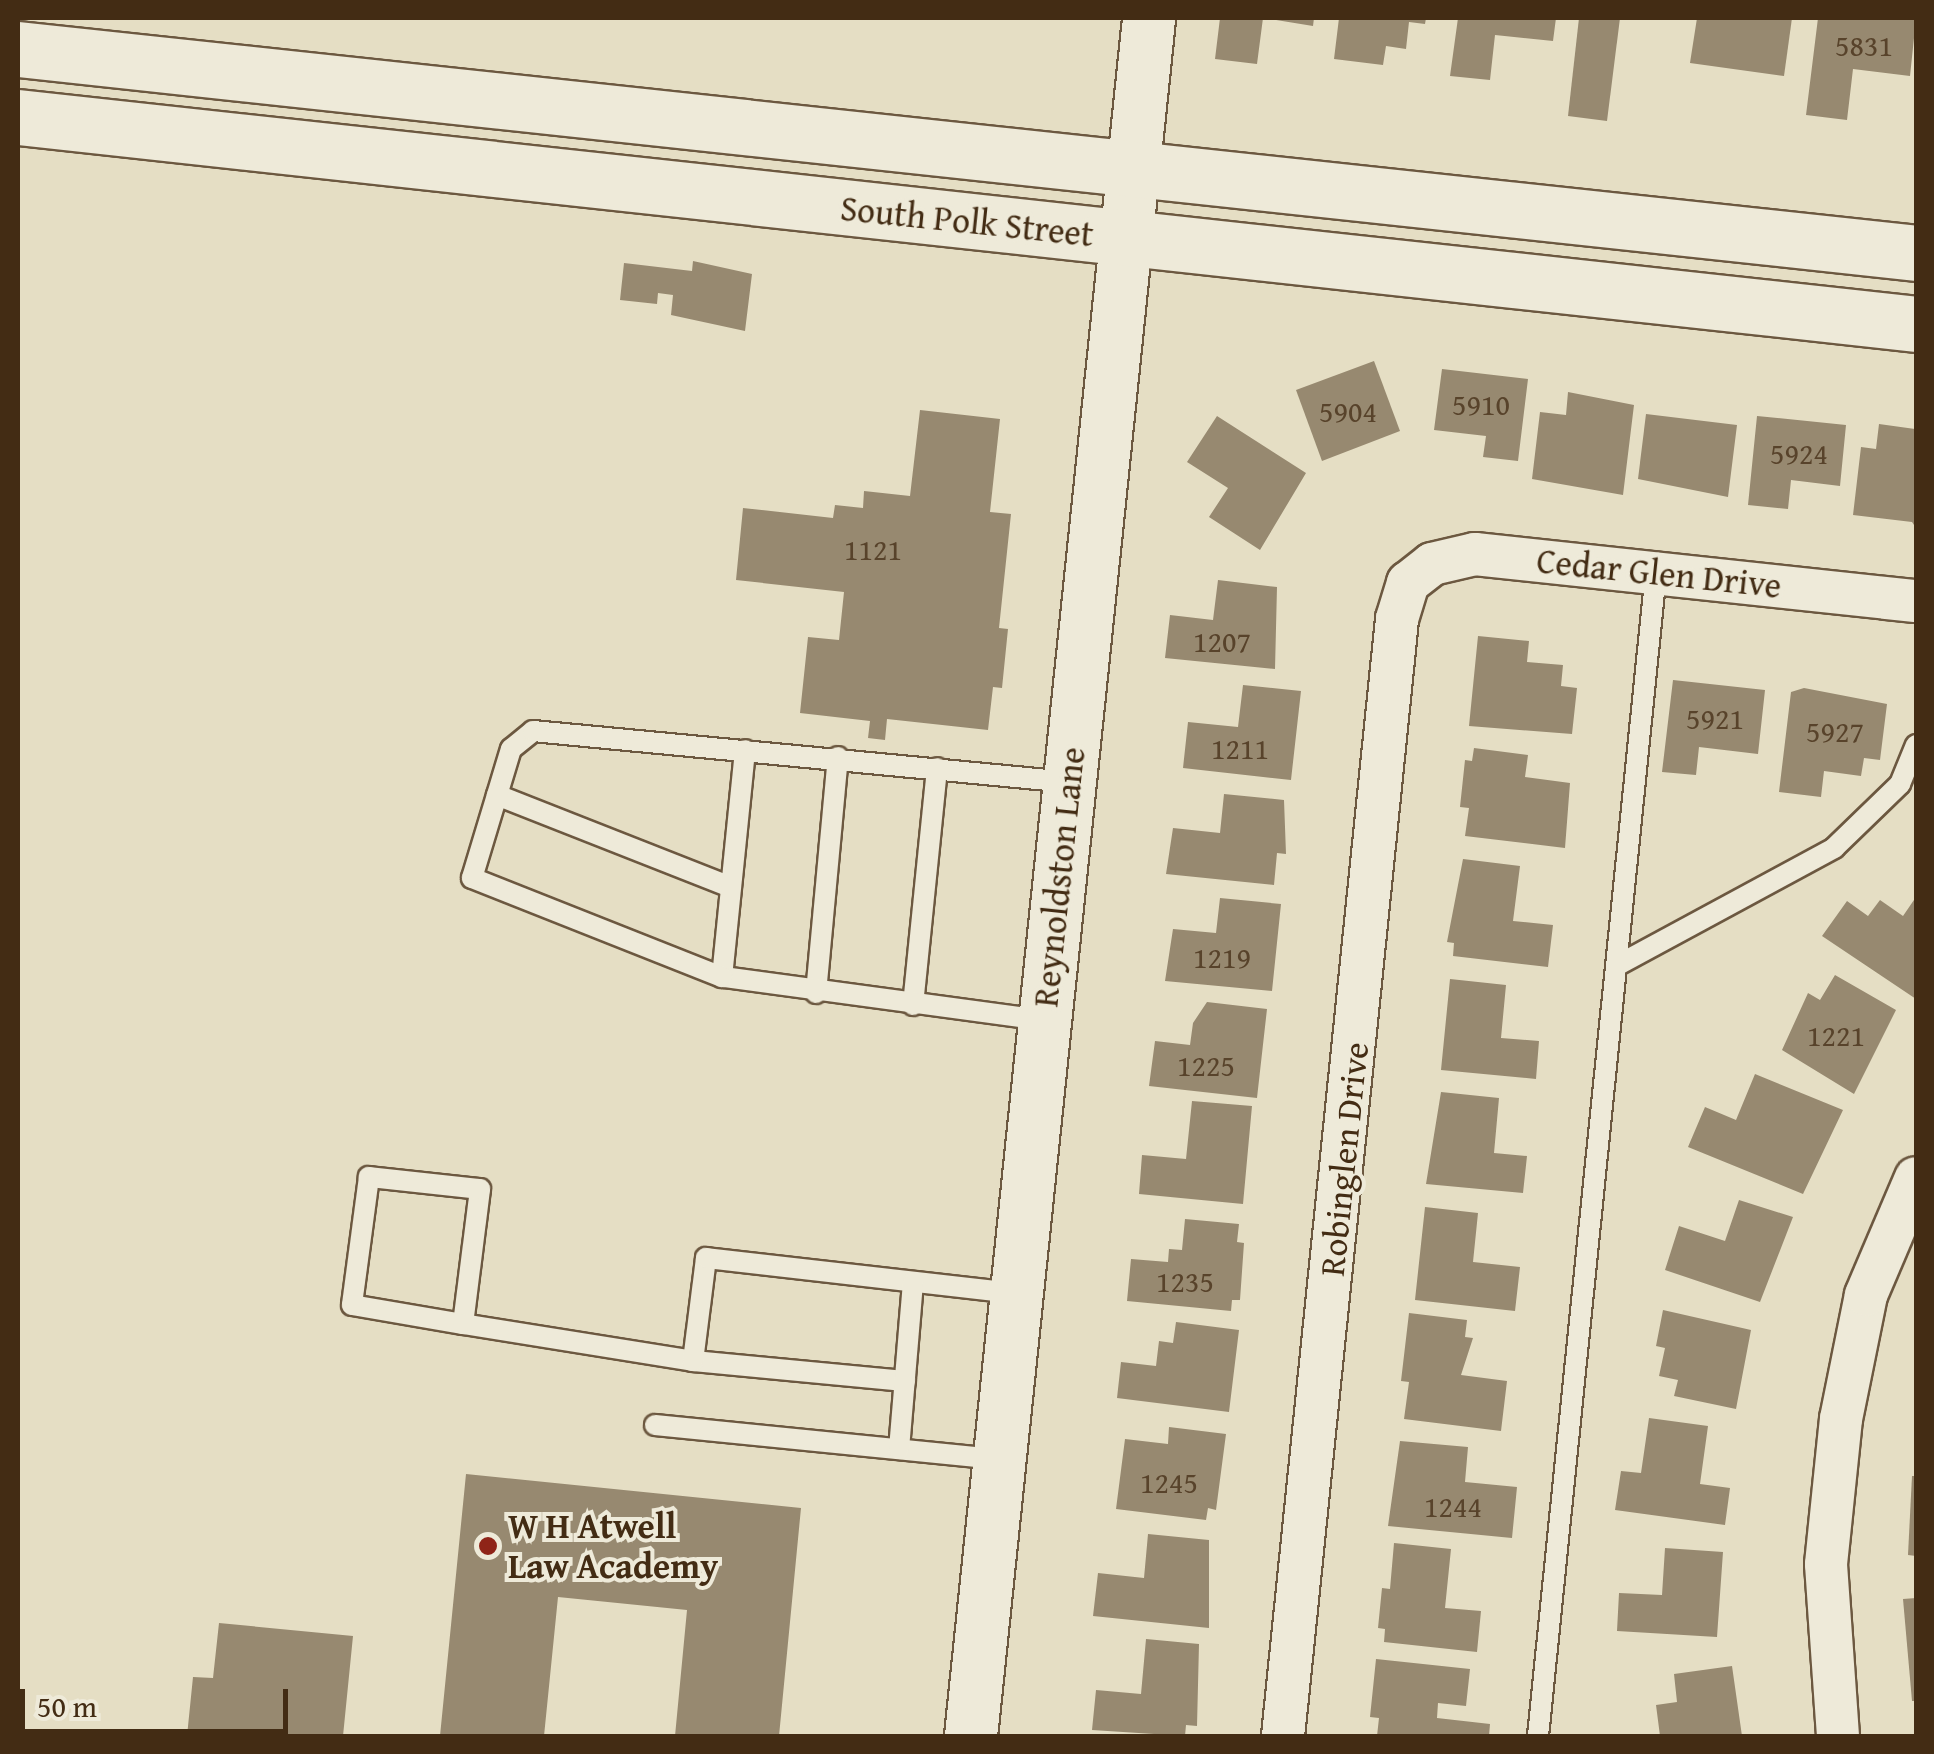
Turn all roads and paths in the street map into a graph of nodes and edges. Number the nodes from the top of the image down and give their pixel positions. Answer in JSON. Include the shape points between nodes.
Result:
{"nodes":[{"id":1,"x":1149,"y":18,"type":"edge"},
{"id":2,"x":18,"y":49,"type":"edge"},
{"id":3,"x":18,"y":117,"type":"edge"},
{"id":4,"x":1132,"y":168,"type":"junction"},
{"id":5,"x":1124,"y":238,"type":"junction"},
{"id":6,"x":1916,"y":252,"type":"edge"},
{"id":7,"x":1916,"y":324,"type":"edge"},
{"id":8,"x":1656,"y":573,"type":"junction"},
{"id":9,"x":1408,"y":582,"type":"joint"},
{"id":10,"x":1916,"y":600,"type":"edge"},
{"id":11,"x":1916,"y":745,"type":"edge"},
{"id":12,"x":745,"y":750,"type":"junction"},
{"id":13,"x":838,"y":757,"type":"junction"},
{"id":14,"x":937,"y":768,"type":"junction"},
{"id":15,"x":1069,"y":782,"type":"junction"},
{"id":16,"x":498,"y":795,"type":"junction"},
{"id":17,"x":730,"y":888,"type":"junction"},
{"id":18,"x":1618,"y":965,"type":"junction"},
{"id":19,"x":722,"y":977,"type":"junction"},
{"id":20,"x":816,"y":993,"type":"junction"},
{"id":21,"x":914,"y":1006,"type":"junction"},
{"id":22,"x":1044,"y":1020,"type":"junction"},
{"id":23,"x":1916,"y":1178,"type":"edge"},
{"id":24,"x":913,"y":1283,"type":"junction"},
{"id":25,"x":1016,"y":1293,"type":"junction"},
{"id":26,"x":464,"y":1324,"type":"junction"},
{"id":27,"x":693,"y":1361,"type":"junction"},
{"id":28,"x":904,"y":1380,"type":"junction"},
{"id":29,"x":655,"y":1426,"type":"dead end"},
{"id":30,"x":899,"y":1449,"type":"junction"},
{"id":31,"x":999,"y":1459,"type":"junction"},
{"id":32,"x":971,"y":1736,"type":"edge"},
{"id":33,"x":1284,"y":1736,"type":"edge"},
{"id":34,"x":1538,"y":1736,"type":"edge"},
{"id":35,"x":1838,"y":1736,"type":"edge"}],
"edges":[{"from":1,"to":4,"type":"street","name":"Reynoldston Lane"},
{"from":2,"to":4,"type":"main road","name":"South Polk Street"},
{"from":3,"to":5,"type":"main road","name":"South Polk Street"},
{"from":4,"to":5,"type":"street","name":"Reynoldston Lane"},
{"from":4,"to":6,"type":"main road","name":"South Polk Street"},
{"from":5,"to":7,"type":"main road","name":"South Polk Street"},
{"from":5,"to":15,"type":"street","name":"Reynoldston Lane"},
{"from":8,"to":9,"type":"street","name":"Cedar Glen Drive","via":[[1475,554],[1432,564]]},
{"from":8,"to":10,"type":"street","name":"Cedar Glen Drive"},
{"from":8,"to":18,"type":"lane"},
{"from":9,"to":33,"type":"street","name":"Robinglen Drive","via":[[1397,619]]},
{"from":11,"to":18,"type":"lane","via":[[1900,784],[1834,848]]},
{"from":12,"to":13,"type":"lane"},
{"from":12,"to":16,"type":"lane","via":[[533,731],[511,749]]},
{"from":12,"to":17,"type":"lane"},
{"from":13,"to":14,"type":"lane"},
{"from":13,"to":20,"type":"lane"},
{"from":14,"to":15,"type":"lane"},
{"from":14,"to":21,"type":"lane"},
{"from":15,"to":22,"type":"street","name":"Reynoldston Lane"},
{"from":16,"to":17,"type":"lane"},
{"from":16,"to":19,"type":"lane","via":[[472,878]]},
{"from":17,"to":19,"type":"lane"},
{"from":18,"to":34,"type":"lane"},
{"from":19,"to":20,"type":"lane"},
{"from":20,"to":21,"type":"lane"},
{"from":21,"to":22,"type":"lane"},
{"from":22,"to":25,"type":"street","name":"Reynoldston Lane"},
{"from":23,"to":35,"type":"street","via":[[1866,1295],[1841,1419],[1826,1564]]},
{"from":24,"to":25,"type":"lane"},
{"from":24,"to":27,"type":"lane","via":[[706,1258]]},
{"from":24,"to":28,"type":"lane"},
{"from":25,"to":31,"type":"street","name":"Reynoldston Lane"},
{"from":26,"to":26,"type":"lane","via":[[352,1305],[369,1177],[480,1189]]},
{"from":26,"to":27,"type":"lane"},
{"from":27,"to":28,"type":"lane"},
{"from":28,"to":30,"type":"lane"},
{"from":29,"to":30,"type":"lane"},
{"from":30,"to":31,"type":"lane"},
{"from":31,"to":32,"type":"street","name":"Reynoldston Lane"}]}
